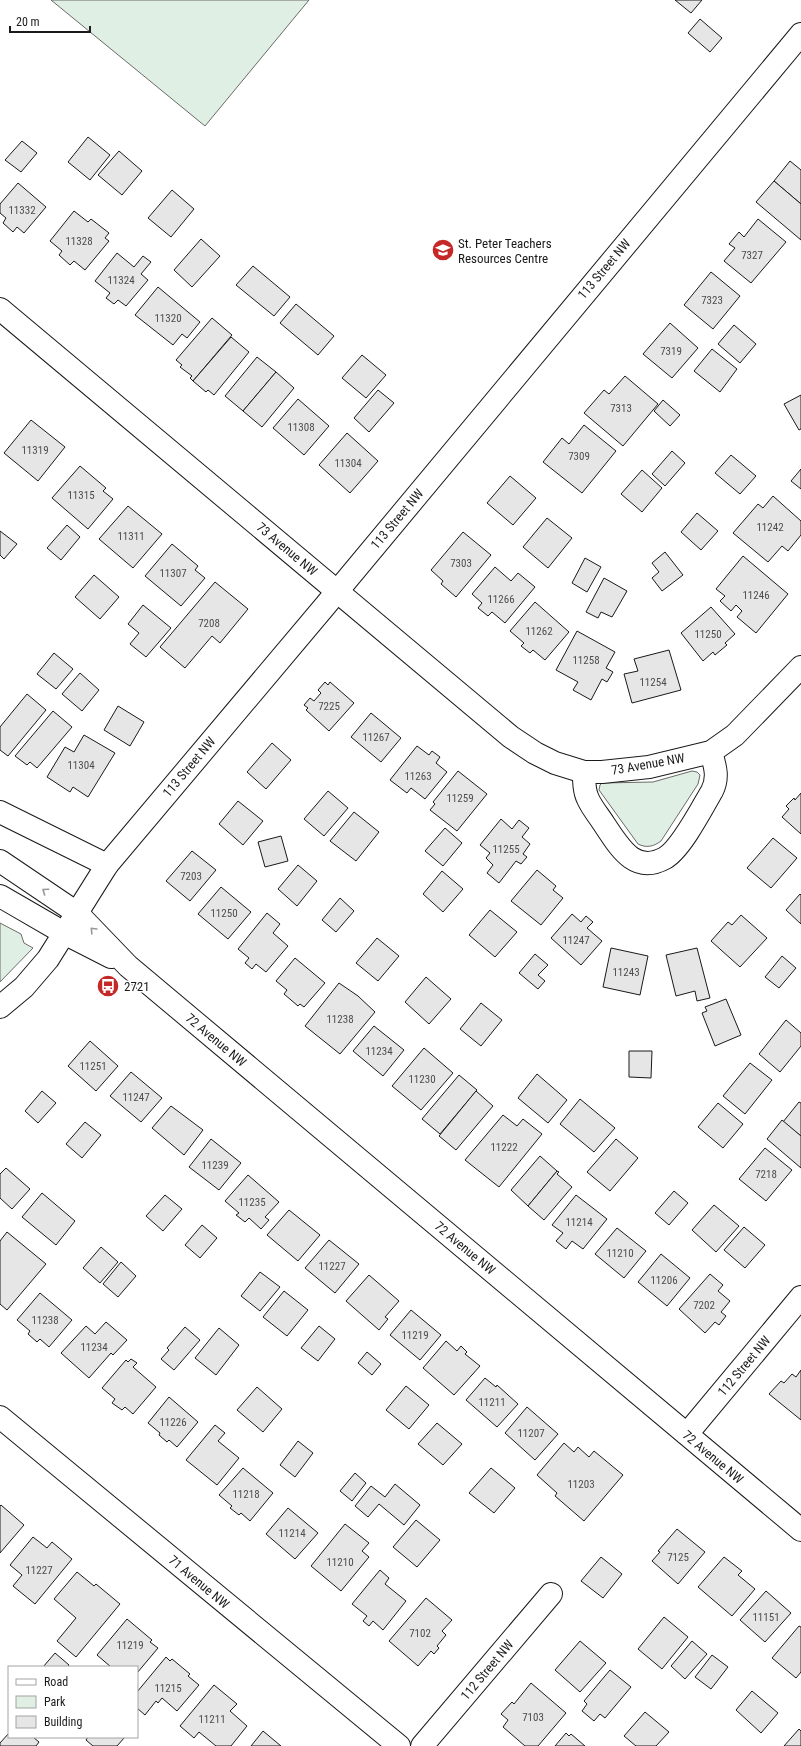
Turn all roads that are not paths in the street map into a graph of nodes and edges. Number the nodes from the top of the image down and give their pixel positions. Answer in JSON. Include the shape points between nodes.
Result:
{"nodes":[{"id":1,"x":801,"y":34,"type":"edge"},
{"id":2,"x":0,"y":309,"type":"edge"},
{"id":3,"x":337,"y":591,"type":"junction"},
{"id":4,"x":801,"y":666,"type":"edge"},
{"id":5,"x":711,"y":752,"type":"junction"},
{"id":6,"x":584,"y":772,"type":"junction"},
{"id":7,"x":0,"y":812,"type":"edge"},
{"id":8,"x":0,"y":861,"type":"edge"},
{"id":9,"x":107,"y":865,"type":"junction"},
{"id":10,"x":0,"y":896,"type":"edge"},
{"id":11,"x":77,"y":913,"type":"junction"},
{"id":12,"x":64,"y":933,"type":"junction"},
{"id":13,"x":128,"y":966,"type":"junction"},
{"id":14,"x":0,"y":1007,"type":"edge"},
{"id":15,"x":801,"y":1297,"type":"edge"},
{"id":16,"x":0,"y":1417,"type":"edge"},
{"id":17,"x":686,"y":1434,"type":"junction"},
{"id":18,"x":801,"y":1530,"type":"edge"},
{"id":19,"x":551,"y":1594,"type":"dead end"},
{"id":20,"x":399,"y":1746,"type":"edge"},
{"id":21,"x":422,"y":1746,"type":"edge"}],
"edges":[{"from":1,"to":3,"type":"street","name":"113 Street NW"},
{"from":2,"to":3,"type":"street","name":"73 Avenue NW"},
{"from":3,"to":6,"type":"street","name":"73 Avenue NW","via":[[511,737],[534,753]]},
{"from":3,"to":9,"type":"street","name":"113 Street NW"},
{"from":4,"to":5,"type":"street","name":"73 Avenue NW","via":[[735,735]]},
{"from":5,"to":6,"type":"street","name":"73 Avenue NW","via":[[649,767]]},
{"from":5,"to":6,"type":"street","via":[[716,784],[673,853],[656,862],[638,862],[621,850],[588,799]]},
{"from":7,"to":9,"type":"street"},
{"from":11,"to":8,"type":"street","name":"72 Avenue NW","one_way":true},
{"from":9,"to":11,"type":"street","name":"113 Street NW"},
{"from":10,"to":12,"type":"street","name":"72 Avenue NW"},
{"from":11,"to":12,"type":"street","name":"113 Street NW"},
{"from":13,"to":11,"type":"street","name":"72 Avenue NW","one_way":true},
{"from":12,"to":13,"type":"street","name":"72 Avenue NW"},
{"from":12,"to":14,"type":"street","name":"113 Street NW","via":[[48,959]]},
{"from":13,"to":17,"type":"street","name":"72 Avenue NW"},
{"from":15,"to":17,"type":"street","name":"112 Street NW"},
{"from":16,"to":20,"type":"street","name":"71 Avenue NW"},
{"from":17,"to":18,"type":"street","name":"72 Avenue NW"},
{"from":19,"to":21,"type":"street","name":"112 Street NW"}]}
